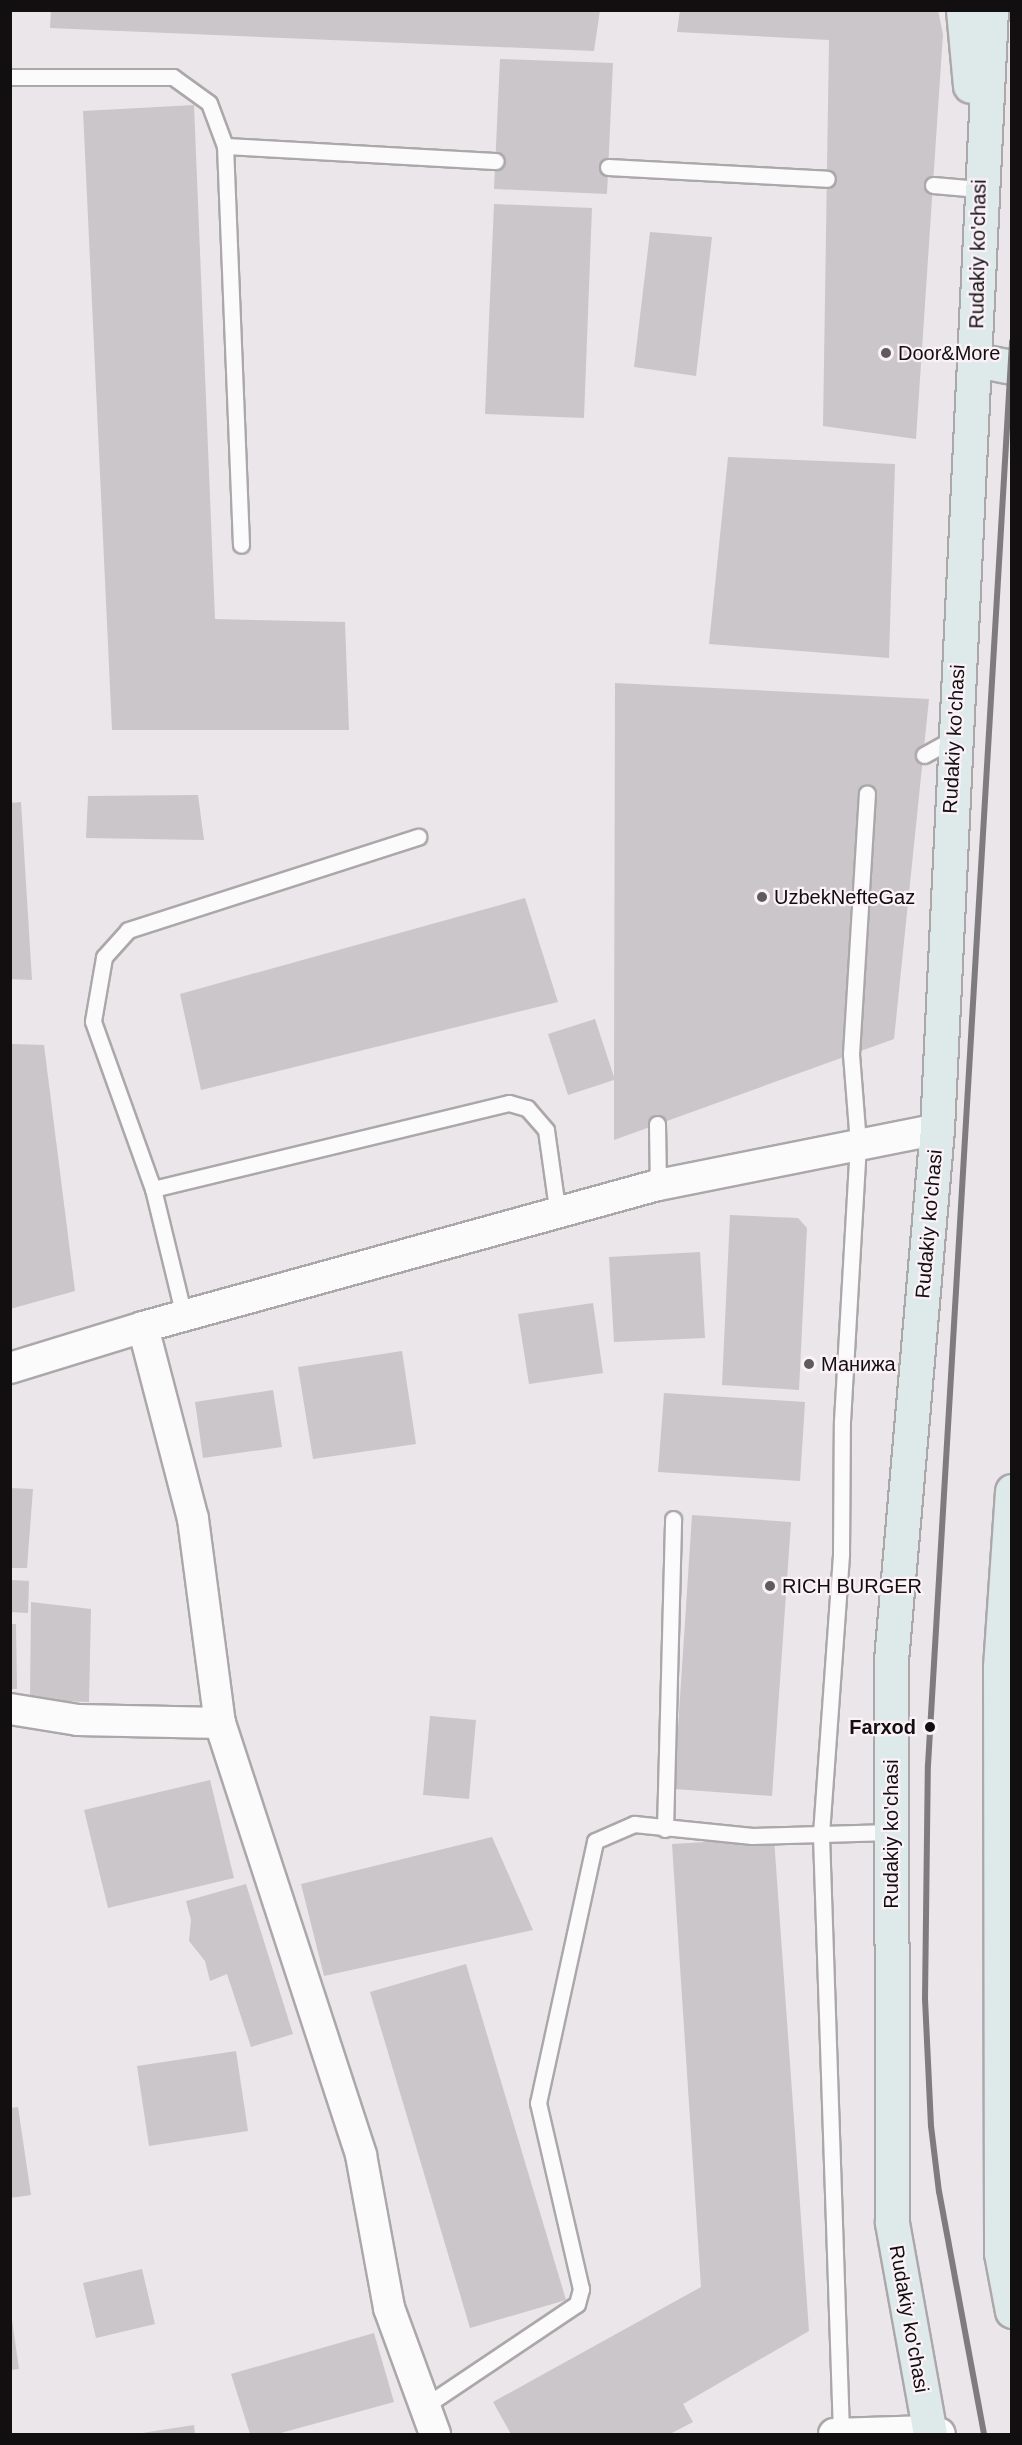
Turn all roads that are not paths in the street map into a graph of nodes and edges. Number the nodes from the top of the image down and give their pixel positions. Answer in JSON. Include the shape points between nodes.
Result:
{"nodes":[{"id":1,"x":963,"y":10,"type":"edge"},
{"id":2,"x":990,"y":10,"type":"edge"},
{"id":3,"x":10,"y":77,"type":"edge"},
{"id":4,"x":225,"y":146,"type":"junction"},
{"id":5,"x":496,"y":160,"type":"dead end"},
{"id":6,"x":608,"y":167,"type":"dead end"},
{"id":7,"x":827,"y":179,"type":"dead end"},
{"id":8,"x":980,"y":181,"type":"junction"},
{"id":9,"x":933,"y":185,"type":"dead end"},
{"id":10,"x":976,"y":360,"type":"junction"},
{"id":11,"x":1011,"y":367,"type":"edge"},
{"id":12,"x":242,"y":545,"type":"dead end"},
{"id":13,"x":953,"y":739,"type":"junction"},
{"id":14,"x":924,"y":755,"type":"dead end"},
{"id":15,"x":867,"y":793,"type":"dead end"},
{"id":16,"x":418,"y":837,"type":"dead end"},
{"id":17,"x":657,"y":1124,"type":"dead end"},
{"id":18,"x":937,"y":1129,"type":"junction"},
{"id":19,"x":858,"y":1143,"type":"junction"},
{"id":20,"x":658,"y":1185,"type":"junction"},
{"id":21,"x":153,"y":1189,"type":"junction"},
{"id":22,"x":558,"y":1215,"type":"junction"},
{"id":23,"x":184,"y":1316,"type":"junction"},
{"id":24,"x":143,"y":1327,"type":"junction"},
{"id":25,"x":10,"y":1368,"type":"edge"},
{"id":26,"x":1011,"y":1491,"type":"edge"},
{"id":27,"x":673,"y":1518,"type":"dead end"},
{"id":28,"x":1008,"y":1600,"type":"edge"},
{"id":29,"x":10,"y":1709,"type":"edge"},
{"id":30,"x":220,"y":1723,"type":"junction"},
{"id":31,"x":665,"y":1829,"type":"junction"},
{"id":32,"x":891,"y":1832,"type":"junction"},
{"id":33,"x":821,"y":1834,"type":"junction"},
{"id":34,"x":1006,"y":2252,"type":"edge"},
{"id":35,"x":1011,"y":2311,"type":"edge"},
{"id":36,"x":425,"y":2406,"type":"junction"},
{"id":37,"x":852,"y":2433,"type":"edge"},
{"id":38,"x":435,"y":2434,"type":"edge"},
{"id":39,"x":933,"y":2434,"type":"edge"}],
"edges":[{"from":1,"to":8,"type":"main road"},
{"from":2,"to":8,"type":"main road","name":"Rudakiy ko'chasi"},
{"from":3,"to":4,"type":"lane","via":[[173,77],[208,103]]},
{"from":4,"to":5,"type":"lane"},
{"from":4,"to":12,"type":"lane"},
{"from":6,"to":7,"type":"lane"},
{"from":8,"to":9,"type":"lane"},
{"from":8,"to":10,"type":"main road","name":"Rudakiy ko'chasi"},
{"from":10,"to":11,"type":"main road"},
{"from":10,"to":13,"type":"main road","name":"Rudakiy ko'chasi"},
{"from":13,"to":14,"type":"lane"},
{"from":13,"to":18,"type":"main road","name":"Rudakiy ko'chasi"},
{"from":15,"to":19,"type":"lane","via":[[851,1054]]},
{"from":16,"to":21,"type":"lane","via":[[128,930],[104,957],[93,1021]]},
{"from":17,"to":20,"type":"lane"},
{"from":18,"to":19,"type":"street"},
{"from":18,"to":32,"type":"main road","name":"Rudakiy ko'chasi","via":[[891,1660]]},
{"from":19,"to":20,"type":"street"},
{"from":19,"to":33,"type":"lane","via":[[842,1421],[841,1552]]},
{"from":20,"to":22,"type":"street"},
{"from":21,"to":22,"type":"lane","via":[[509,1103],[527,1108],[546,1130]]},
{"from":21,"to":23,"type":"lane"},
{"from":22,"to":23,"type":"street"},
{"from":23,"to":24,"type":"street"},
{"from":24,"to":25,"type":"street"},
{"from":24,"to":30,"type":"street","via":[[193,1519]]},
{"from":26,"to":28,"type":"main road"},
{"from":27,"to":31,"type":"lane"},
{"from":28,"to":34,"type":"main road","via":[[1000,1666]]},
{"from":29,"to":30,"type":"street","via":[[78,1720]]},
{"from":30,"to":36,"type":"street","via":[[361,2155],[389,2308]]},
{"from":31,"to":33,"type":"lane","via":[[752,1836]]},
{"from":31,"to":36,"type":"lane","via":[[634,1824],[595,1841],[538,2103],[581,2289],[577,2304]]},
{"from":32,"to":33,"type":"lane"},
{"from":32,"to":39,"type":"main road","name":"Rudakiy ko'chasi","via":[[892,2222]]},
{"from":33,"to":37,"type":"lane"},
{"from":34,"to":35,"type":"main road"},
{"from":36,"to":38,"type":"street"},
{"from":37,"to":39,"type":"street"}]}
